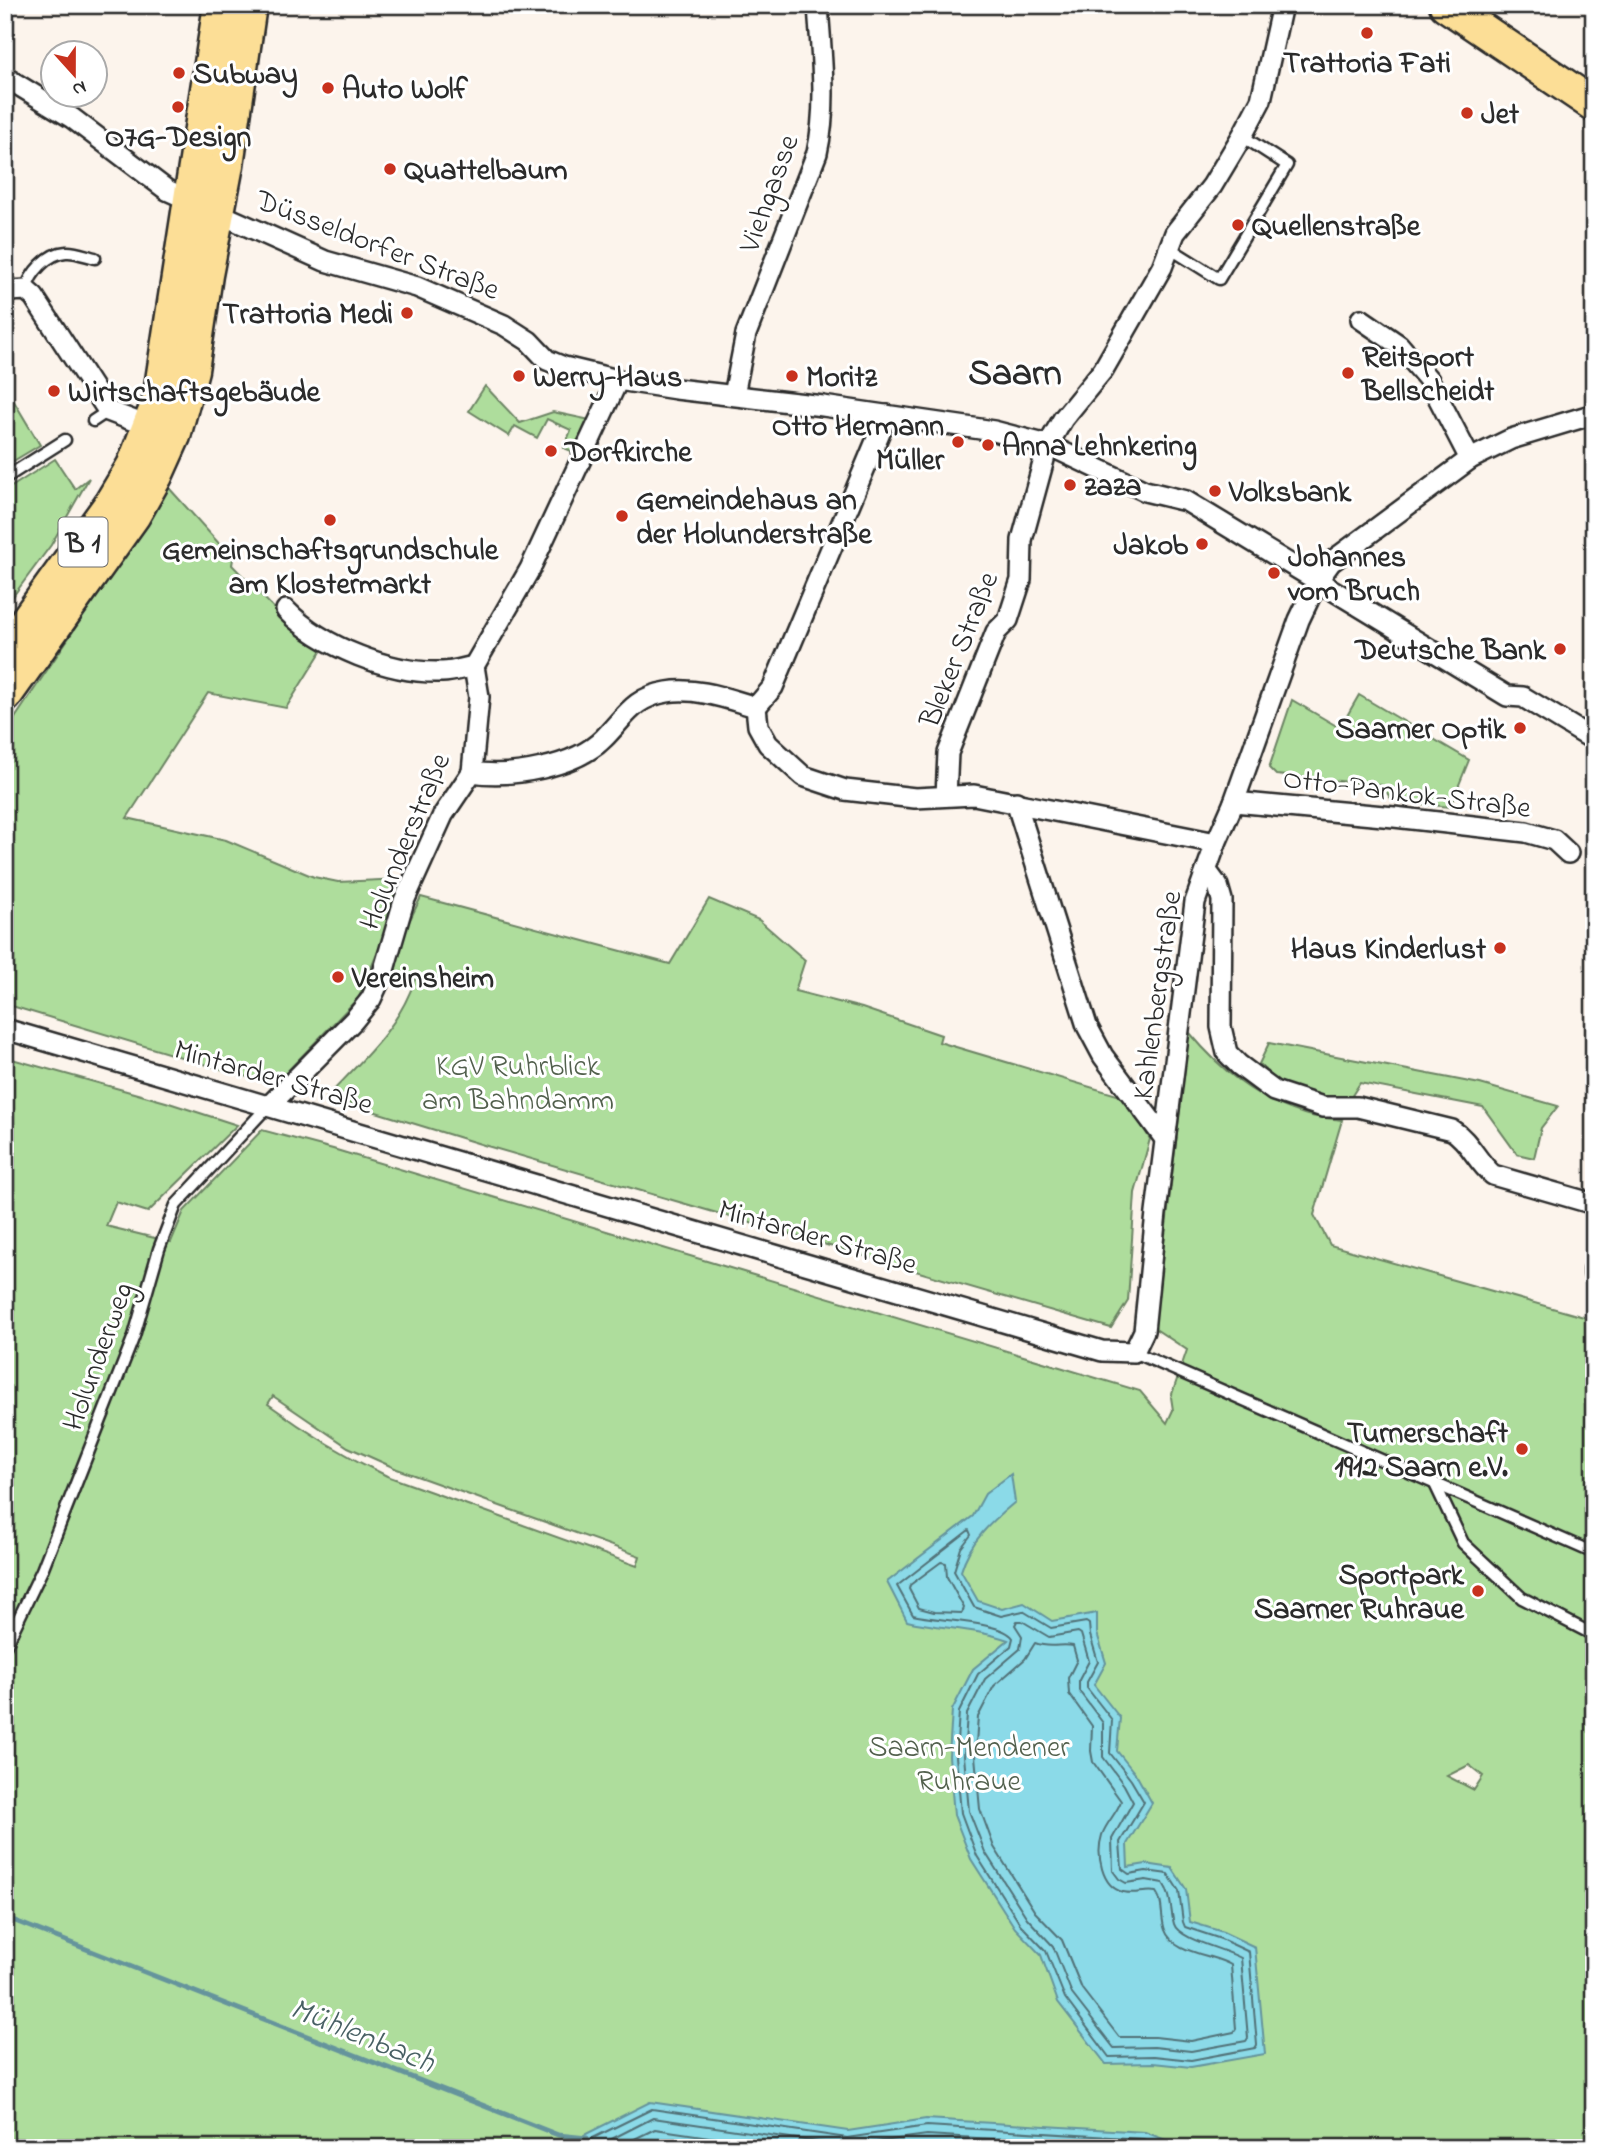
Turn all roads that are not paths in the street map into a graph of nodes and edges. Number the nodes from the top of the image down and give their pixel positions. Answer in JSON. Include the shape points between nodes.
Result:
{"nodes":[{"id":1,"x":220,"y":5,"type":"edge"},
{"id":2,"x":250,"y":5,"type":"edge"},
{"id":3,"x":818,"y":5,"type":"edge"},
{"id":4,"x":1282,"y":5,"type":"edge"},
{"id":5,"x":1446,"y":5,"type":"edge"},
{"id":6,"x":5,"y":77,"type":"edge"},
{"id":7,"x":224,"y":85,"type":"junction"},
{"id":8,"x":1594,"y":105,"type":"edge"},
{"id":9,"x":1242,"y":136,"type":"junction"},
{"id":10,"x":190,"y":201,"type":"junction"},
{"id":11,"x":218,"y":213,"type":"junction"},
{"id":12,"x":1171,"y":249,"type":"junction"},
{"id":13,"x":95,"y":258,"type":"dead end"},
{"id":14,"x":26,"y":290,"type":"junction"},
{"id":15,"x":5,"y":294,"type":"edge"},
{"id":16,"x":1361,"y":318,"type":"dead end"},
{"id":17,"x":618,"y":380,"type":"junction"},
{"id":18,"x":734,"y":395,"type":"junction"},
{"id":19,"x":1594,"y":414,"type":"edge"},
{"id":20,"x":887,"y":415,"type":"junction"},
{"id":21,"x":162,"y":432,"type":"junction"},
{"id":22,"x":65,"y":440,"type":"dead end"},
{"id":23,"x":1048,"y":445,"type":"junction"},
{"id":24,"x":1470,"y":458,"type":"junction"},
{"id":25,"x":5,"y":478,"type":"edge"},
{"id":26,"x":1318,"y":580,"type":"junction"},
{"id":27,"x":286,"y":610,"type":"dead end"},
{"id":28,"x":5,"y":650,"type":"edge"},
{"id":29,"x":474,"y":666,"type":"junction"},
{"id":30,"x":5,"y":696,"type":"edge"},
{"id":31,"x":757,"y":707,"type":"junction"},
{"id":32,"x":1594,"y":740,"type":"edge"},
{"id":33,"x":472,"y":772,"type":"junction"},
{"id":34,"x":946,"y":796,"type":"junction"},
{"id":35,"x":1016,"y":802,"type":"junction"},
{"id":36,"x":1234,"y":802,"type":"junction"},
{"id":37,"x":1216,"y":843,"type":"junction"},
{"id":38,"x":1568,"y":853,"type":"dead end"},
{"id":39,"x":1207,"y":871,"type":"junction"},
{"id":40,"x":5,"y":1028,"type":"edge"},
{"id":41,"x":269,"y":1106,"type":"junction"},
{"id":42,"x":1165,"y":1139,"type":"junction"},
{"id":43,"x":1594,"y":1204,"type":"edge"},
{"id":44,"x":1134,"y":1352,"type":"junction"},
{"id":45,"x":1435,"y":1484,"type":"junction"},
{"id":46,"x":1594,"y":1553,"type":"edge"},
{"id":47,"x":1594,"y":1635,"type":"edge"},
{"id":48,"x":5,"y":1647,"type":"edge"}],
"edges":[{"from":1,"to":7,"type":"main road","number":"B 1"},
{"from":2,"to":7,"type":"main road","number":"B 1"},
{"from":3,"to":18,"type":"street","name":"Viehgasse","via":[[822,133],[746,334]]},
{"from":4,"to":9,"type":"street","via":[[1261,100]]},
{"from":5,"to":8,"type":"main road"},
{"from":6,"to":10,"type":"street","name":"Düsseldorfer Straße","via":[[72,118],[167,190]]},
{"from":7,"to":10,"type":"main road","number":"B 1"},
{"from":7,"to":11,"type":"main road","number":"B 1"},
{"from":9,"to":12,"type":"street","via":[[1212,186],[1175,233]]},
{"from":9,"to":12,"type":"lane","via":[[1287,165],[1219,279]]},
{"from":10,"to":11,"type":"street","name":"Düsseldorfer Straße"},
{"from":10,"to":21,"type":"main road","number":"B 1","via":[[159,400]]},
{"from":11,"to":17,"type":"street","name":"Düsseldorfer Straße","via":[[325,261],[417,287],[505,325],[547,360]]},
{"from":11,"to":21,"type":"main road","number":"B 1","via":[[192,370]]},
{"from":12,"to":23,"type":"street","via":[[1103,370]]},
{"from":13,"to":14,"type":"lane","via":[[66,251],[54,255],[28,279]]},
{"from":14,"to":15,"type":"street"},
{"from":14,"to":21,"type":"street","via":[[100,416]]},
{"from":16,"to":24,"type":"street","via":[[1399,345],[1429,380]]},
{"from":17,"to":18,"type":"street","name":"Düsseldorfer Straße"},
{"from":17,"to":29,"type":"street","via":[[530,569]]},
{"from":18,"to":20,"type":"street","name":"Düsseldorfer Straße"},
{"from":19,"to":24,"type":"street","name":"Kahlenbergstraße","via":[[1511,439]]},
{"from":20,"to":23,"type":"street","name":"Düsseldorfer Straße","via":[[994,431]]},
{"from":20,"to":31,"type":"street","via":[[773,687]]},
{"from":21,"to":28,"type":"main road","number":"B 1","via":[[133,466]]},
{"from":21,"to":30,"type":"main road","number":"B 1","via":[[156,476],[134,515]]},
{"from":22,"to":25,"type":"lane"},
{"from":23,"to":26,"type":"street","name":"Düsseldorfer Straße","via":[[1145,491],[1186,501]]},
{"from":23,"to":34,"type":"street","name":"Bleker Straße","via":[[1021,540],[1021,580],[1008,620],[996,632],[948,753]]},
{"from":24,"to":26,"type":"street","name":"Kahlenbergstraße","via":[[1331,562]]},
{"from":26,"to":32,"type":"street","name":"Düsseldorfer Straße","via":[[1507,695],[1523,697]]},
{"from":26,"to":36,"type":"street","name":"Kahlenbergstraße","via":[[1299,620]]},
{"from":27,"to":29,"type":"street","via":[[338,647],[399,668],[443,672]]},
{"from":29,"to":33,"type":"street","name":"Holunderstraße","via":[[479,696]]},
{"from":31,"to":33,"type":"street","via":[[697,691],[667,692],[645,698],[626,712],[603,740],[577,756],[543,768],[488,775]]},
{"from":31,"to":34,"type":"street","via":[[758,726],[768,744],[803,776],[873,794]]},
{"from":33,"to":41,"type":"street","name":"Holunderstraße","via":[[443,815],[404,901],[371,999]]},
{"from":34,"to":35,"type":"street"},
{"from":35,"to":37,"type":"street"},
{"from":35,"to":42,"type":"street","via":[[1087,1026],[1103,1056]]},
{"from":36,"to":37,"type":"street","name":"Kahlenbergstraße"},
{"from":36,"to":38,"type":"street","name":"Otto-Pankok-Straße","via":[[1526,832],[1554,840]]},
{"from":37,"to":39,"type":"street","name":"Kahlenbergstraße"},
{"from":39,"to":42,"type":"street","name":"Kahlenbergstraße","via":[[1195,902]]},
{"from":39,"to":43,"type":"street","via":[[1219,886],[1222,900],[1221,1027],[1227,1053],[1239,1065],[1274,1091],[1323,1107],[1358,1107],[1452,1130],[1493,1175]]},
{"from":40,"to":41,"type":"street","name":"Mintarder Straße"},
{"from":41,"to":44,"type":"street","name":"Mintarder Straße","via":[[1102,1351]]},
{"from":41,"to":48,"type":"lane","name":"Holunderweg","via":[[176,1205],[134,1336],[42,1570]]},
{"from":42,"to":44,"type":"street","name":"Kahlenbergstraße","via":[[1144,1331]]},
{"from":44,"to":45,"type":"lane","name":"Mintarder Straße"},
{"from":45,"to":46,"type":"lane","name":"Mintarder Straße"},
{"from":45,"to":47,"type":"lane","via":[[1463,1543],[1522,1598]]}]}
